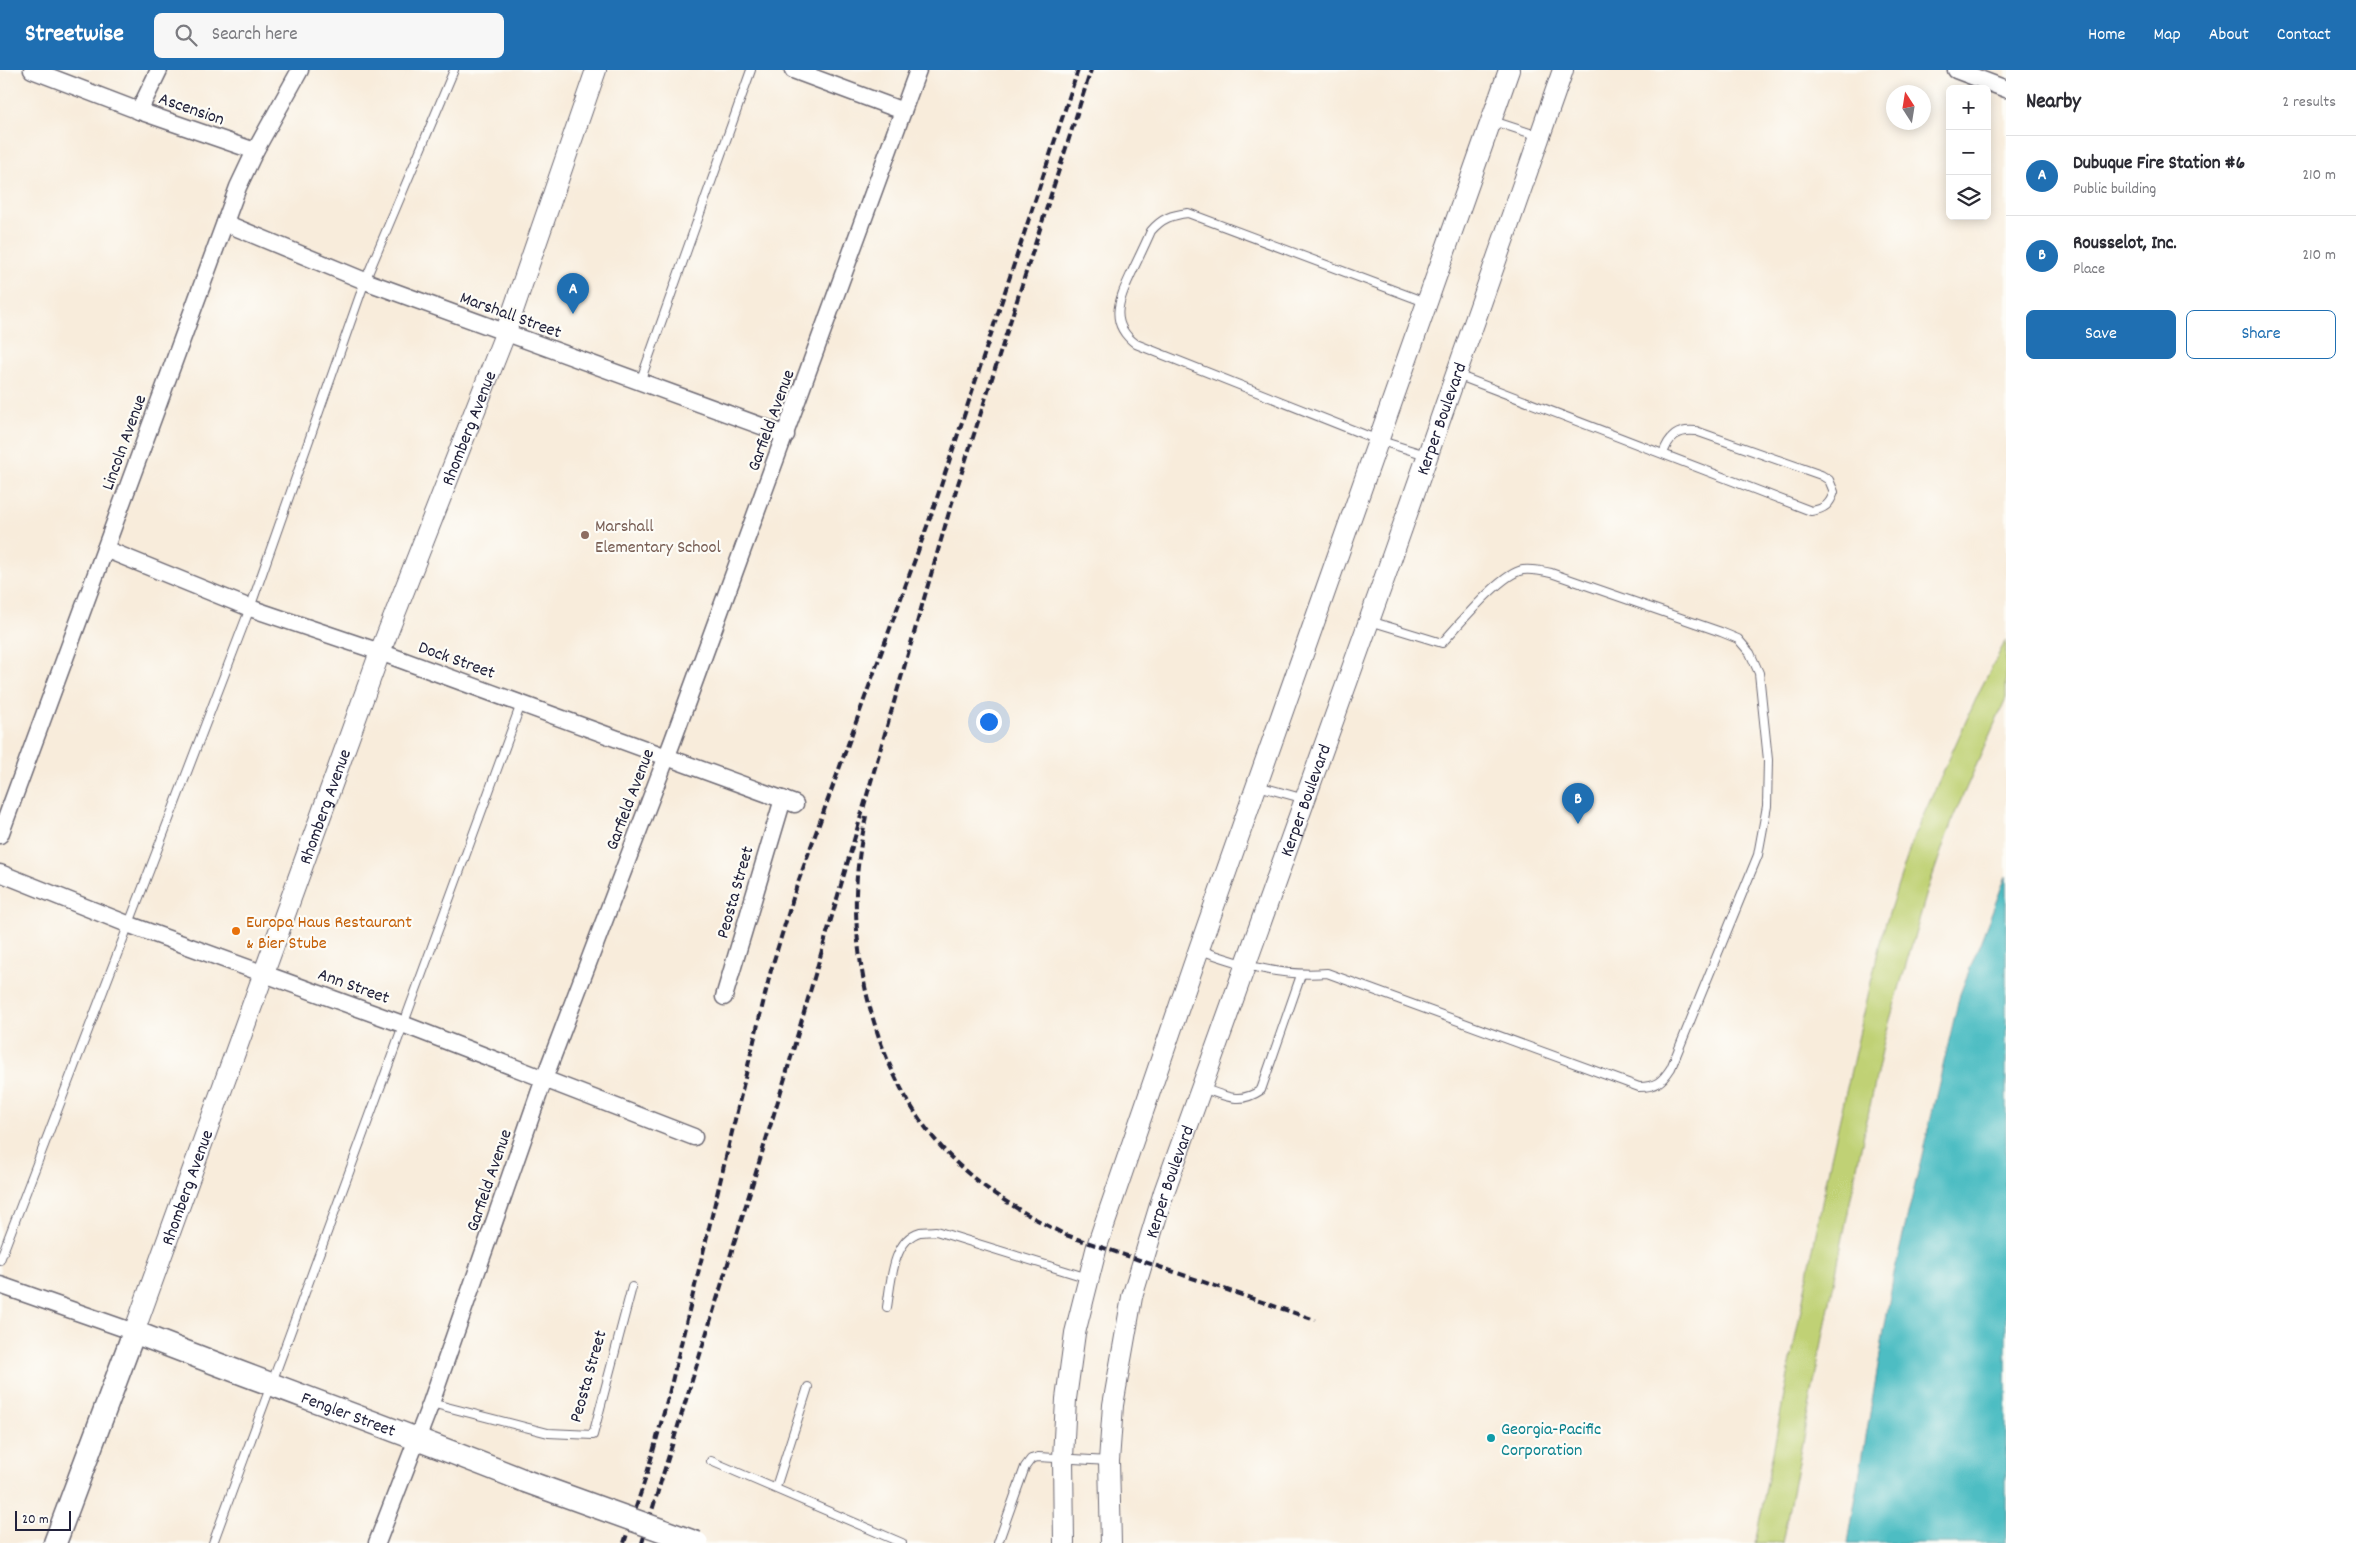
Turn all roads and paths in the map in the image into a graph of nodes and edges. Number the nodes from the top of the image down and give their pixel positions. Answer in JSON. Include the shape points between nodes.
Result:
{"nodes":[{"id":1,"x":32,"y":70,"type":"edge"},
{"id":2,"x":159,"y":70,"type":"edge"},
{"id":3,"x":300,"y":70,"type":"edge"},
{"id":4,"x":454,"y":70,"type":"edge"},
{"id":5,"x":596,"y":70,"type":"edge"},
{"id":6,"x":751,"y":70,"type":"edge"},
{"id":7,"x":793,"y":70,"type":"edge"},
{"id":8,"x":918,"y":70,"type":"edge"},
{"id":9,"x":1509,"y":70,"type":"edge"},
{"id":10,"x":1563,"y":70,"type":"edge"},
{"id":11,"x":1956,"y":70,"type":"edge"},
{"id":12,"x":2006,"y":89,"type":"edge"},
{"id":13,"x":139,"y":111,"type":"junction"},
{"id":14,"x":903,"y":111,"type":"junction"},
{"id":15,"x":1491,"y":120,"type":"junction"},
{"id":16,"x":1540,"y":136,"type":"junction"},
{"id":17,"x":255,"y":151,"type":"junction"},
{"id":18,"x":225,"y":223,"type":"junction"},
{"id":19,"x":365,"y":281,"type":"junction"},
{"id":20,"x":1426,"y":302,"type":"junction"},
{"id":21,"x":505,"y":334,"type":"junction"},
{"id":22,"x":1456,"y":374,"type":"junction"},
{"id":23,"x":640,"y":382,"type":"junction"},
{"id":24,"x":786,"y":435,"type":"junction"},
{"id":25,"x":1378,"y":440,"type":"junction"},
{"id":26,"x":1663,"y":454,"type":"junction"},
{"id":27,"x":1428,"y":456,"type":"junction"},
{"id":28,"x":105,"y":549,"type":"junction"},
{"id":29,"x":250,"y":608,"type":"junction"},
{"id":30,"x":1368,"y":620,"type":"junction"},
{"id":31,"x":380,"y":652,"type":"junction"},
{"id":32,"x":521,"y":704,"type":"junction"},
{"id":33,"x":666,"y":758,"type":"junction"},
{"id":34,"x":1256,"y":785,"type":"junction"},
{"id":35,"x":1306,"y":799,"type":"junction"},
{"id":36,"x":789,"y":802,"type":"joint"},
{"id":37,"x":0,"y":836,"type":"edge"},
{"id":38,"x":0,"y":873,"type":"edge"},
{"id":39,"x":130,"y":925,"type":"junction"},
{"id":40,"x":1199,"y":949,"type":"junction"},
{"id":41,"x":1245,"y":966,"type":"junction"},
{"id":42,"x":263,"y":972,"type":"junction"},
{"id":43,"x":1300,"y":975,"type":"junction"},
{"id":44,"x":724,"y":997,"type":"dead end"},
{"id":45,"x":405,"y":1025,"type":"junction"},
{"id":46,"x":544,"y":1079,"type":"junction"},
{"id":47,"x":1202,"y":1088,"type":"junction"},
{"id":48,"x":694,"y":1137,"type":"dead end"},
{"id":49,"x":0,"y":1260,"type":"edge"},
{"id":50,"x":1088,"y":1278,"type":"junction"},
{"id":51,"x":0,"y":1285,"type":"edge"},
{"id":52,"x":632,"y":1287,"type":"dead end"},
{"id":53,"x":887,"y":1307,"type":"dead end"},
{"id":54,"x":134,"y":1332,"type":"junction"},
{"id":55,"x":270,"y":1386,"type":"junction"},
{"id":56,"x":808,"y":1387,"type":"dead end"},
{"id":57,"x":431,"y":1403,"type":"junction"},
{"id":58,"x":416,"y":1438,"type":"junction"},
{"id":59,"x":1063,"y":1458,"type":"junction"},
{"id":60,"x":711,"y":1461,"type":"dead end"},
{"id":61,"x":1109,"y":1461,"type":"junction"},
{"id":62,"x":776,"y":1487,"type":"junction"},
{"id":63,"x":55,"y":1543,"type":"edge"},
{"id":64,"x":213,"y":1543,"type":"edge"},
{"id":65,"x":377,"y":1543,"type":"edge"},
{"id":66,"x":697,"y":1543,"type":"edge"},
{"id":67,"x":902,"y":1543,"type":"edge"},
{"id":68,"x":998,"y":1543,"type":"edge"},
{"id":69,"x":1064,"y":1543,"type":"edge"},
{"id":70,"x":1111,"y":1543,"type":"edge"}],
"edges":[{"from":1,"to":13,"type":"street","name":"Ascension"},
{"from":2,"to":13,"type":"street"},
{"from":3,"to":17,"type":"street","name":"Lincoln Avenue"},
{"from":4,"to":19,"type":"lane"},
{"from":5,"to":21,"type":"street","name":"Rhomberg Avenue"},
{"from":6,"to":23,"type":"lane"},
{"from":7,"to":14,"type":"street"},
{"from":8,"to":14,"type":"street","name":"Garfield Avenue"},
{"from":9,"to":15,"type":"street"},
{"from":10,"to":16,"type":"street","name":"Kerper Boulevard"},
{"from":11,"to":12,"type":"street"},
{"from":13,"to":17,"type":"street","name":"Ascension"},
{"from":14,"to":24,"type":"street","name":"Garfield Avenue"},
{"from":15,"to":16,"type":"lane"},
{"from":15,"to":20,"type":"street"},
{"from":16,"to":22,"type":"street","name":"Kerper Boulevard"},
{"from":17,"to":18,"type":"street","name":"Lincoln Avenue"},
{"from":18,"to":19,"type":"street","name":"Marshall Street"},
{"from":18,"to":28,"type":"street","name":"Lincoln Avenue"},
{"from":19,"to":21,"type":"street","name":"Marshall Street"},
{"from":19,"to":29,"type":"lane"},
{"from":20,"to":25,"type":"street"},
{"from":20,"to":25,"type":"lane","via":[[1188,213],[1171,215],[1151,230],[1120,298],[1117,313],[1121,327],[1126,337],[1136,344]]},
{"from":21,"to":23,"type":"street","name":"Marshall Street"},
{"from":21,"to":31,"type":"street","name":"Rhomberg Avenue"},
{"from":22,"to":26,"type":"lane"},
{"from":22,"to":27,"type":"street","name":"Kerper Boulevard"},
{"from":23,"to":24,"type":"street","name":"Marshall Street"},
{"from":24,"to":33,"type":"street","name":"Garfield Avenue"},
{"from":25,"to":27,"type":"lane"},
{"from":25,"to":34,"type":"street"},
{"from":26,"to":26,"type":"lane","via":[[1667,441],[1676,433],[1696,431],[1821,476],[1829,480],[1834,492],[1831,502],[1822,510],[1811,511]]},
{"from":27,"to":30,"type":"street","name":"Kerper Boulevard"},
{"from":28,"to":29,"type":"street","name":"Dock Street"},
{"from":28,"to":37,"type":"street","name":"Lincoln Avenue"},
{"from":29,"to":31,"type":"street","name":"Dock Street"},
{"from":29,"to":39,"type":"lane"},
{"from":30,"to":35,"type":"street","name":"Kerper Boulevard"},
{"from":30,"to":43,"type":"lane","via":[[1442,643],[1505,579],[1522,570],[1534,570],[1738,639],[1750,653],[1759,673],[1768,760],[1767,806],[1758,855],[1671,1068],[1661,1083],[1651,1087],[1630,1083],[1327,973]]},
{"from":31,"to":32,"type":"street","name":"Dock Street"},
{"from":31,"to":42,"type":"street","name":"Rhomberg Avenue"},
{"from":32,"to":33,"type":"street","name":"Dock Street"},
{"from":32,"to":45,"type":"lane"},
{"from":33,"to":36,"type":"street","name":"Dock Street"},
{"from":33,"to":46,"type":"street","name":"Garfield Avenue"},
{"from":34,"to":35,"type":"lane"},
{"from":34,"to":40,"type":"street"},
{"from":35,"to":41,"type":"street","name":"Kerper Boulevard"},
{"from":36,"to":44,"type":"street","name":"Peosta Street"},
{"from":38,"to":39,"type":"street","name":"Ann Street"},
{"from":39,"to":42,"type":"street","name":"Ann Street"},
{"from":39,"to":49,"type":"lane"},
{"from":40,"to":41,"type":"lane"},
{"from":40,"to":50,"type":"street"},
{"from":41,"to":43,"type":"lane"},
{"from":41,"to":47,"type":"street","name":"Kerper Boulevard"},
{"from":42,"to":45,"type":"street","name":"Ann Street"},
{"from":42,"to":54,"type":"street","name":"Rhomberg Avenue"},
{"from":43,"to":47,"type":"lane","via":[[1261,1090],[1251,1097],[1239,1099]]},
{"from":45,"to":46,"type":"street","name":"Ann Street"},
{"from":45,"to":55,"type":"lane"},
{"from":46,"to":48,"type":"street","name":"Ann Street"},
{"from":46,"to":57,"type":"street","name":"Garfield Avenue"},
{"from":47,"to":61,"type":"street","name":"Kerper Boulevard","via":[[1164,1192],[1132,1297],[1113,1405]]},
{"from":50,"to":53,"type":"lane","via":[[936,1231],[919,1232],[898,1254]]},
{"from":50,"to":59,"type":"street","via":[[1066,1398]]},
{"from":51,"to":54,"type":"street","name":"Fengler Street"},
{"from":52,"to":57,"type":"lane","name":"Peosta Street","via":[[593,1435],[548,1433]]},
{"from":54,"to":55,"type":"main road","name":"Fengler Street"},
{"from":54,"to":63,"type":"main road","name":"Rhomberg Avenue"},
{"from":55,"to":58,"type":"main road","name":"Fengler Street"},
{"from":55,"to":64,"type":"lane"},
{"from":56,"to":62,"type":"lane"},
{"from":57,"to":58,"type":"street","name":"Garfield Avenue"},
{"from":58,"to":65,"type":"street","name":"Garfield Avenue"},
{"from":58,"to":66,"type":"main road","name":"Fengler Street","bridge":true},
{"from":59,"to":61,"type":"lane"},
{"from":59,"to":68,"type":"lane","via":[[1031,1459],[1025,1467]]},
{"from":59,"to":69,"type":"street"},
{"from":60,"to":62,"type":"lane"},
{"from":61,"to":70,"type":"street","name":"Kerper Boulevard"},
{"from":62,"to":67,"type":"lane"}]}
